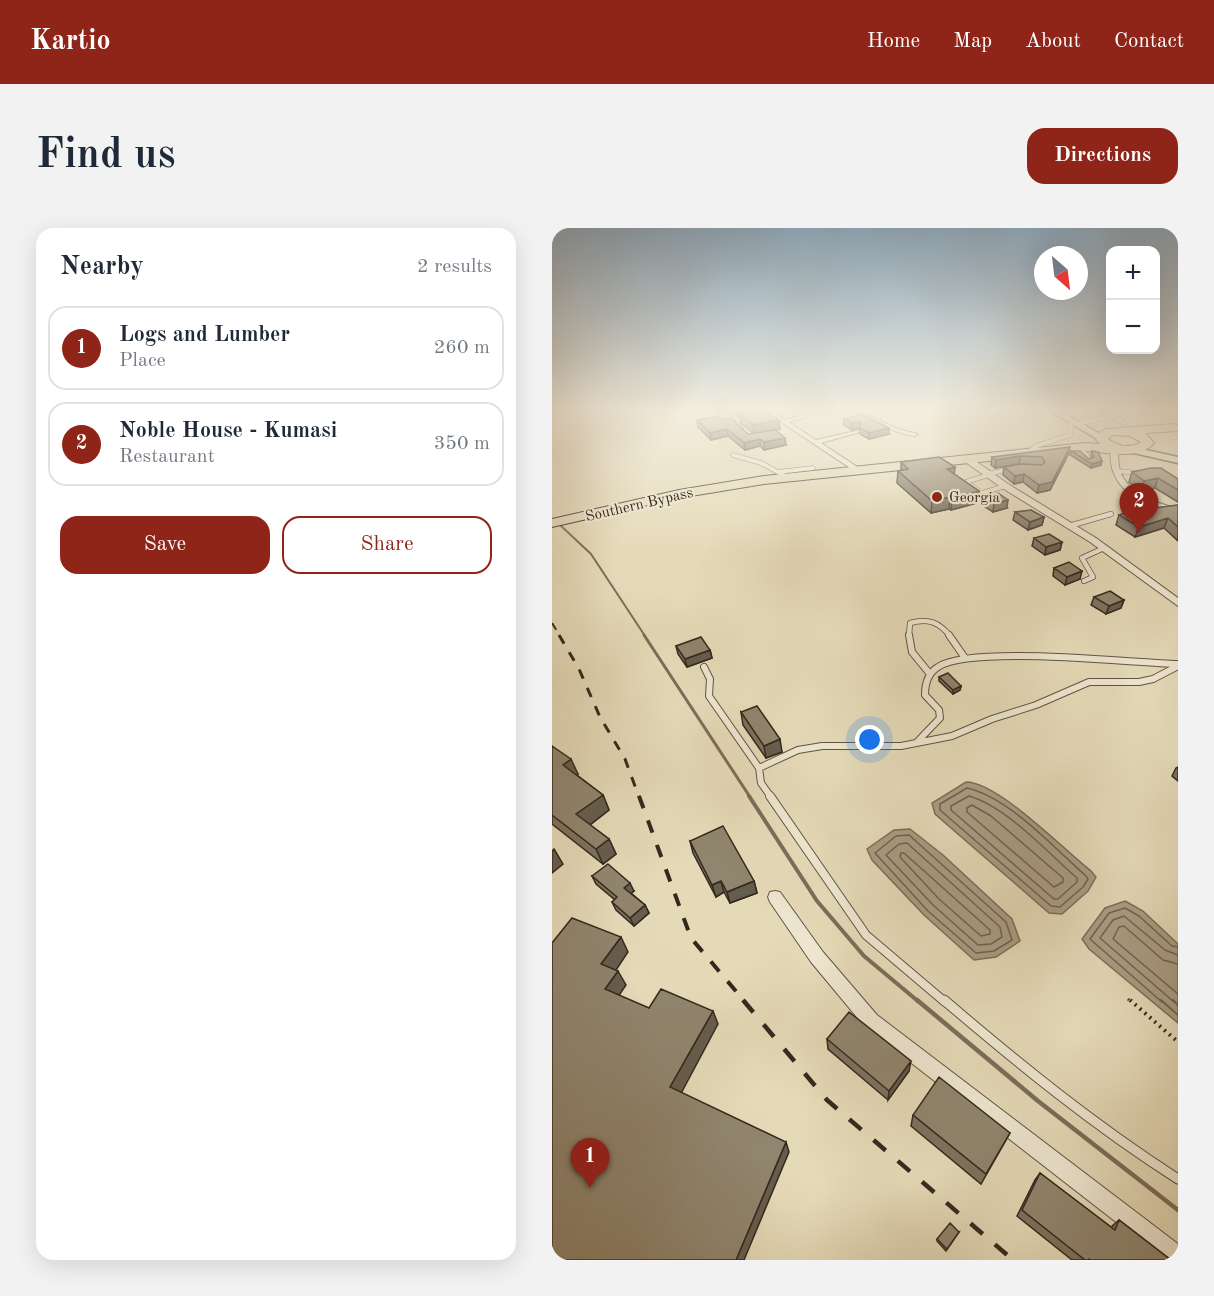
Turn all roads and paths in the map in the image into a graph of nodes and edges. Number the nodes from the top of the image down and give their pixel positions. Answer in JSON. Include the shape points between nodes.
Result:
{"nodes":[{"id":1,"x":737,"y":456,"type":"edge"},
{"id":2,"x":835,"y":456,"type":"edge"},
{"id":3,"x":995,"y":456,"type":"edge"},
{"id":4,"x":1120,"y":456,"type":"edge"},
{"id":5,"x":1165,"y":456,"type":"edge"},
{"id":6,"x":967,"y":459,"type":"junction"},
{"id":7,"x":1178,"y":460,"type":"edge"},
{"id":8,"x":813,"y":468,"type":"dead end"},
{"id":9,"x":1019,"y":468,"type":"edge"},
{"id":10,"x":856,"y":470,"type":"junction"},
{"id":11,"x":1116,"y":471,"type":"junction"},
{"id":12,"x":987,"y":474,"type":"junction"},
{"id":13,"x":1151,"y":474,"type":"edge"},
{"id":14,"x":783,"y":475,"type":"junction"},
{"id":15,"x":1005,"y":486,"type":"junction"},
{"id":16,"x":1178,"y":510,"type":"edge"},
{"id":17,"x":1111,"y":514,"type":"dead end"},
{"id":18,"x":552,"y":523,"type":"edge"},
{"id":19,"x":1069,"y":525,"type":"junction"},
{"id":20,"x":1104,"y":548,"type":"junction"},
{"id":21,"x":1084,"y":581,"type":"dead end"},
{"id":22,"x":1178,"y":603,"type":"edge"},
{"id":23,"x":964,"y":658,"type":"junction"},
{"id":24,"x":1178,"y":665,"type":"edge"},
{"id":25,"x":704,"y":667,"type":"dead end"},
{"id":26,"x":930,"y":674,"type":"junction"},
{"id":27,"x":917,"y":742,"type":"junction"},
{"id":28,"x":759,"y":768,"type":"junction"},
{"id":29,"x":775,"y":897,"type":"dead end"},
{"id":30,"x":1128,"y":999,"type":"dead end"},
{"id":31,"x":1178,"y":1042,"type":"edge"},
{"id":32,"x":1178,"y":1179,"type":"edge"},
{"id":33,"x":1178,"y":1257,"type":"edge"}],
"edges":[{"from":1,"to":14,"type":"lane"},
{"from":2,"to":10,"type":"street"},
{"from":3,"to":6,"type":"highway","name":"Southern Bypass"},
{"from":4,"to":11,"type":"street"},
{"from":5,"to":7,"type":"main road"},
{"from":6,"to":10,"type":"highway","name":"Southern Bypass"},
{"from":6,"to":12,"type":"street"},
{"from":8,"to":14,"type":"lane"},
{"from":9,"to":12,"type":"lane"},
{"from":10,"to":14,"type":"highway","name":"Southern Bypass"},
{"from":11,"to":13,"type":"lane"},
{"from":11,"to":16,"type":"street","via":[[1130,489],[1155,504]]},
{"from":12,"to":15,"type":"street"},
{"from":12,"to":15,"type":"lane","via":[[966,482],[982,493]]},
{"from":14,"to":18,"type":"highway","name":"Southern Bypass"},
{"from":15,"to":19,"type":"street"},
{"from":17,"to":19,"type":"lane"},
{"from":19,"to":20,"type":"street"},
{"from":20,"to":21,"type":"lane","via":[[1082,558],[1093,577]]},
{"from":20,"to":22,"type":"street"},
{"from":23,"to":24,"type":"lane","via":[[1077,658]]},
{"from":23,"to":26,"type":"lane","via":[[940,665]]},
{"from":23,"to":26,"type":"lane","via":[[943,626],[933,620],[910,623],[908,633],[914,659]]},
{"from":24,"to":27,"type":"lane","via":[[1154,679],[1139,682],[1089,682],[952,736]]},
{"from":25,"to":28,"type":"lane","via":[[710,679],[709,696]]},
{"from":26,"to":27,"type":"lane","via":[[924,695],[939,710],[940,718]]},
{"from":27,"to":28,"type":"lane","via":[[798,750]]},
{"from":28,"to":32,"type":"lane","via":[[761,783],[866,935],[1025,1069]]},
{"from":29,"to":33,"type":"street","via":[[817,957],[871,1020]]},
{"from":30,"to":31,"type":"path"}]}
